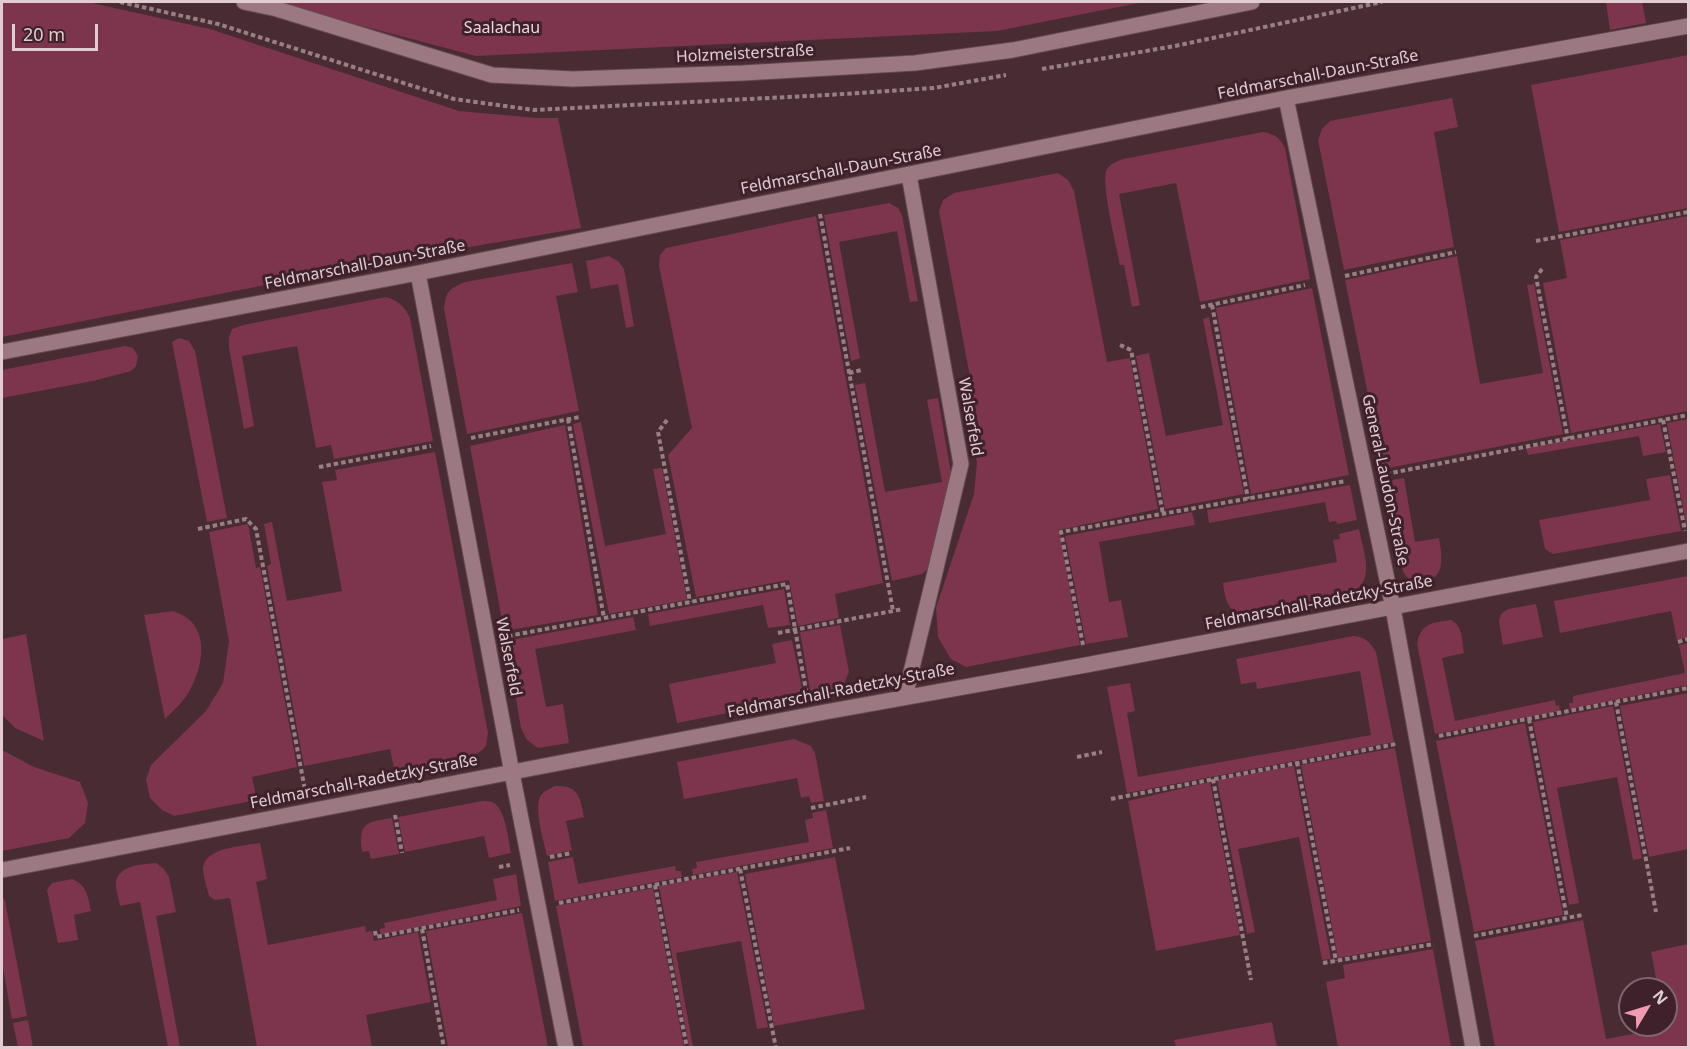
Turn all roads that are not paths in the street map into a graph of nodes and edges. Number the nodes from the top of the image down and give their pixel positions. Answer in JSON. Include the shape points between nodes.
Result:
{"nodes":[{"id":1,"x":244,"y":2,"type":"edge"},
{"id":2,"x":1252,"y":2,"type":"edge"},
{"id":3,"x":1689,"y":26,"type":"edge"},
{"id":4,"x":1286,"y":98,"type":"junction"},
{"id":5,"x":909,"y":176,"type":"junction"},
{"id":6,"x":418,"y":273,"type":"junction"},
{"id":7,"x":2,"y":352,"type":"edge"},
{"id":8,"x":1687,"y":544,"type":"edge"},
{"id":9,"x":1393,"y":608,"type":"junction"},
{"id":10,"x":905,"y":697,"type":"junction"},
{"id":11,"x":512,"y":773,"type":"junction"},
{"id":12,"x":2,"y":870,"type":"edge"},
{"id":13,"x":566,"y":1047,"type":"edge"},
{"id":14,"x":1473,"y":1047,"type":"edge"}],
"edges":[{"from":1,"to":2,"type":"street","name":"Holzmeisterstraße","via":[[492,75],[573,79],[915,63],[1014,50]]},
{"from":3,"to":4,"type":"street","name":"Feldmarschall-Daun-Straße"},
{"from":4,"to":5,"type":"street","name":"Feldmarschall-Daun-Straße"},
{"from":4,"to":9,"type":"street","name":"General-Laudon-Straße"},
{"from":5,"to":6,"type":"street","name":"Feldmarschall-Daun-Straße"},
{"from":5,"to":10,"type":"street","name":"Walserfeld","via":[[961,464]]},
{"from":6,"to":7,"type":"street","name":"Feldmarschall-Daun-Straße"},
{"from":6,"to":11,"type":"street","name":"Walserfeld"},
{"from":8,"to":9,"type":"street","name":"Feldmarschall-Radetzky-Straße"},
{"from":9,"to":10,"type":"street","name":"Feldmarschall-Radetzky-Straße"},
{"from":9,"to":14,"type":"street","name":"General-Laudon-Straße"},
{"from":10,"to":11,"type":"street","name":"Feldmarschall-Radetzky-Straße"},
{"from":11,"to":12,"type":"street","name":"Feldmarschall-Radetzky-Straße"},
{"from":11,"to":13,"type":"street","name":"Walserfeld"}]}
